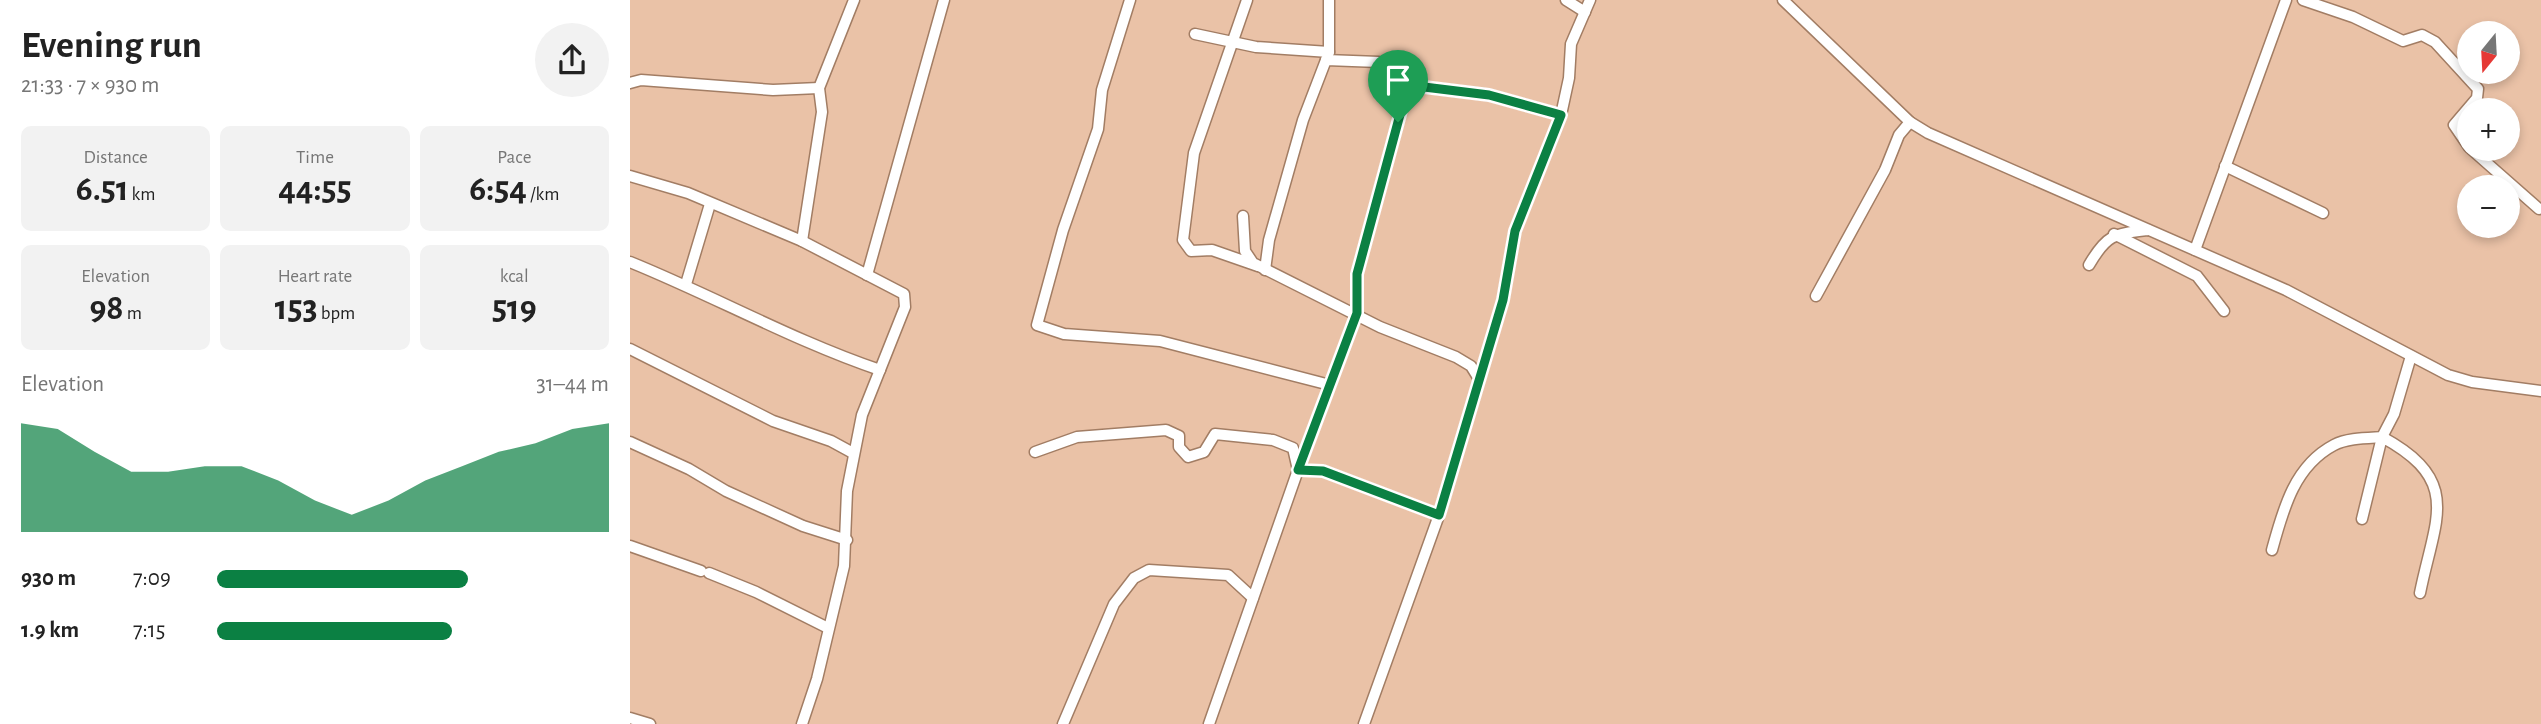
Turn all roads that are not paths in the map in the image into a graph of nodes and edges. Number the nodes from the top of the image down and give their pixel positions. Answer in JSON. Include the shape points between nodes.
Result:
{"nodes":[{"id":1,"x":854,"y":0,"type":"edge"},
{"id":2,"x":944,"y":0,"type":"edge"},
{"id":3,"x":1130,"y":0,"type":"edge"},
{"id":4,"x":1247,"y":0,"type":"edge"},
{"id":5,"x":1329,"y":0,"type":"edge"},
{"id":6,"x":1566,"y":0,"type":"edge"},
{"id":7,"x":1590,"y":0,"type":"edge"},
{"id":8,"x":1783,"y":0,"type":"edge"},
{"id":9,"x":2286,"y":0,"type":"edge"},
{"id":10,"x":2303,"y":0,"type":"edge"},
{"id":11,"x":1585,"y":12,"type":"junction"},
{"id":12,"x":1195,"y":34,"type":"dead end"},
{"id":13,"x":1235,"y":42,"type":"junction"},
{"id":14,"x":1327,"y":56,"type":"junction"},
{"id":15,"x":630,"y":83,"type":"edge"},
{"id":16,"x":1408,"y":85,"type":"junction"},
{"id":17,"x":819,"y":88,"type":"junction"},
{"id":18,"x":2477,"y":98,"type":"edge"},
{"id":19,"x":1561,"y":115,"type":"junction"},
{"id":20,"x":1910,"y":122,"type":"junction"},
{"id":21,"x":2485,"y":161,"type":"edge"},
{"id":22,"x":2225,"y":166,"type":"junction"},
{"id":23,"x":630,"y":176,"type":"edge"},
{"id":24,"x":710,"y":204,"type":"junction"},
{"id":25,"x":2539,"y":209,"type":"dead end"},
{"id":26,"x":2323,"y":213,"type":"dead end"},
{"id":27,"x":1243,"y":216,"type":"dead end"},
{"id":28,"x":2148,"y":230,"type":"junction"},
{"id":29,"x":2114,"y":234,"type":"junction"},
{"id":30,"x":802,"y":241,"type":"junction"},
{"id":31,"x":2194,"y":250,"type":"junction"},
{"id":32,"x":630,"y":262,"type":"edge"},
{"id":33,"x":2089,"y":265,"type":"dead end"},
{"id":34,"x":1261,"y":268,"type":"junction"},
{"id":35,"x":867,"y":275,"type":"junction"},
{"id":36,"x":686,"y":284,"type":"junction"},
{"id":37,"x":1816,"y":296,"type":"dead end"},
{"id":38,"x":2224,"y":311,"type":"dead end"},
{"id":39,"x":1357,"y":313,"type":"junction"},
{"id":40,"x":630,"y":349,"type":"edge"},
{"id":41,"x":2411,"y":356,"type":"junction"},
{"id":42,"x":1484,"y":363,"type":"junction"},
{"id":43,"x":1471,"y":366,"type":"junction"},
{"id":44,"x":880,"y":370,"type":"junction"},
{"id":45,"x":1479,"y":379,"type":"junction"},
{"id":46,"x":1330,"y":385,"type":"junction"},
{"id":47,"x":2541,"y":391,"type":"edge"},
{"id":48,"x":2382,"y":437,"type":"junction"},
{"id":49,"x":630,"y":442,"type":"edge"},
{"id":50,"x":1035,"y":452,"type":"dead end"},
{"id":51,"x":853,"y":453,"type":"junction"},
{"id":52,"x":1298,"y":470,"type":"junction"},
{"id":53,"x":1439,"y":515,"type":"junction"},
{"id":54,"x":2362,"y":519,"type":"dead end"},
{"id":55,"x":847,"y":540,"type":"junction"},
{"id":56,"x":630,"y":546,"type":"edge"},
{"id":57,"x":2272,"y":550,"type":"dead end"},
{"id":58,"x":2420,"y":593,"type":"dead end"},
{"id":59,"x":1253,"y":598,"type":"junction"},
{"id":60,"x":828,"y":628,"type":"junction"},
{"id":61,"x":630,"y":718,"type":"edge"},
{"id":62,"x":650,"y":724,"type":"edge"},
{"id":63,"x":802,"y":724,"type":"edge"},
{"id":64,"x":1063,"y":724,"type":"edge"},
{"id":65,"x":1209,"y":724,"type":"edge"},
{"id":66,"x":1364,"y":724,"type":"edge"}],
"edges":[{"from":1,"to":17,"type":"street"},
{"from":2,"to":35,"type":"street"},
{"from":3,"to":46,"type":"street","via":[[1102,90],[1098,129],[1037,325],[1064,334],[1160,341]]},
{"from":4,"to":13,"type":"street"},
{"from":5,"to":14,"type":"street"},
{"from":6,"to":11,"type":"street"},
{"from":7,"to":11,"type":"street"},
{"from":8,"to":20,"type":"street"},
{"from":9,"to":22,"type":"street"},
{"from":10,"to":18,"type":"street","via":[[2403,41],[2423,35],[2478,89]]},
{"from":11,"to":19,"type":"street","via":[[1571,44]]},
{"from":12,"to":13,"type":"street"},
{"from":13,"to":14,"type":"street"},
{"from":13,"to":34,"type":"street","via":[[1194,153],[1183,240],[1191,251],[1212,250]]},
{"from":14,"to":16,"type":"street","via":[[1379,62]]},
{"from":14,"to":34,"type":"street","via":[[1303,120]]},
{"from":15,"to":17,"type":"street"},
{"from":16,"to":19,"type":"street","via":[[1489,95]]},
{"from":16,"to":39,"type":"street","via":[[1357,274]]},
{"from":17,"to":30,"type":"street","via":[[822,112]]},
{"from":19,"to":42,"type":"street","via":[[1515,231],[1503,300]]},
{"from":20,"to":28,"type":"street"},
{"from":20,"to":37,"type":"street"},
{"from":21,"to":25,"type":"street"},
{"from":22,"to":26,"type":"street"},
{"from":22,"to":31,"type":"street"},
{"from":23,"to":24,"type":"street"},
{"from":24,"to":30,"type":"street"},
{"from":24,"to":36,"type":"street"},
{"from":27,"to":34,"type":"street","via":[[1247,257]]},
{"from":28,"to":29,"type":"street"},
{"from":28,"to":31,"type":"street"},
{"from":29,"to":33,"type":"street","via":[[2101,244]]},
{"from":29,"to":38,"type":"street","via":[[2197,276]]},
{"from":30,"to":35,"type":"street"},
{"from":31,"to":41,"type":"street","via":[[2286,290]]},
{"from":32,"to":36,"type":"street"},
{"from":34,"to":39,"type":"street"},
{"from":35,"to":44,"type":"street","via":[[901,290],[906,300]]},
{"from":36,"to":44,"type":"street","via":[[806,343]]},
{"from":39,"to":43,"type":"street"},
{"from":39,"to":46,"type":"street"},
{"from":40,"to":51,"type":"street","via":[[773,421]]},
{"from":41,"to":47,"type":"street","via":[[2472,382]]},
{"from":41,"to":48,"type":"street"},
{"from":42,"to":43,"type":"street"},
{"from":42,"to":45,"type":"street"},
{"from":43,"to":45,"type":"street"},
{"from":44,"to":51,"type":"street","via":[[866,400]]},
{"from":45,"to":53,"type":"street"},
{"from":46,"to":52,"type":"street"},
{"from":48,"to":54,"type":"street"},
{"from":48,"to":57,"type":"street","via":[[2334,444],[2307,468],[2291,489]]},
{"from":48,"to":58,"type":"street","via":[[2425,466],[2435,484],[2436,527]]},
{"from":49,"to":55,"type":"street","via":[[788,519]]},
{"from":50,"to":52,"type":"street","via":[[1077,437],[1166,430],[1179,436],[1179,447],[1188,457],[1204,452],[1215,434],[1278,441],[1293,448]]},
{"from":51,"to":55,"type":"street"},
{"from":52,"to":53,"type":"street","via":[[1323,471]]},
{"from":52,"to":59,"type":"street"},
{"from":53,"to":66,"type":"street"},
{"from":55,"to":60,"type":"street"},
{"from":56,"to":60,"type":"street","via":[[756,592]]},
{"from":59,"to":64,"type":"street","via":[[1228,575],[1149,570],[1133,578],[1114,604]]},
{"from":59,"to":65,"type":"street"},
{"from":60,"to":63,"type":"street"},
{"from":61,"to":62,"type":"street"}]}
